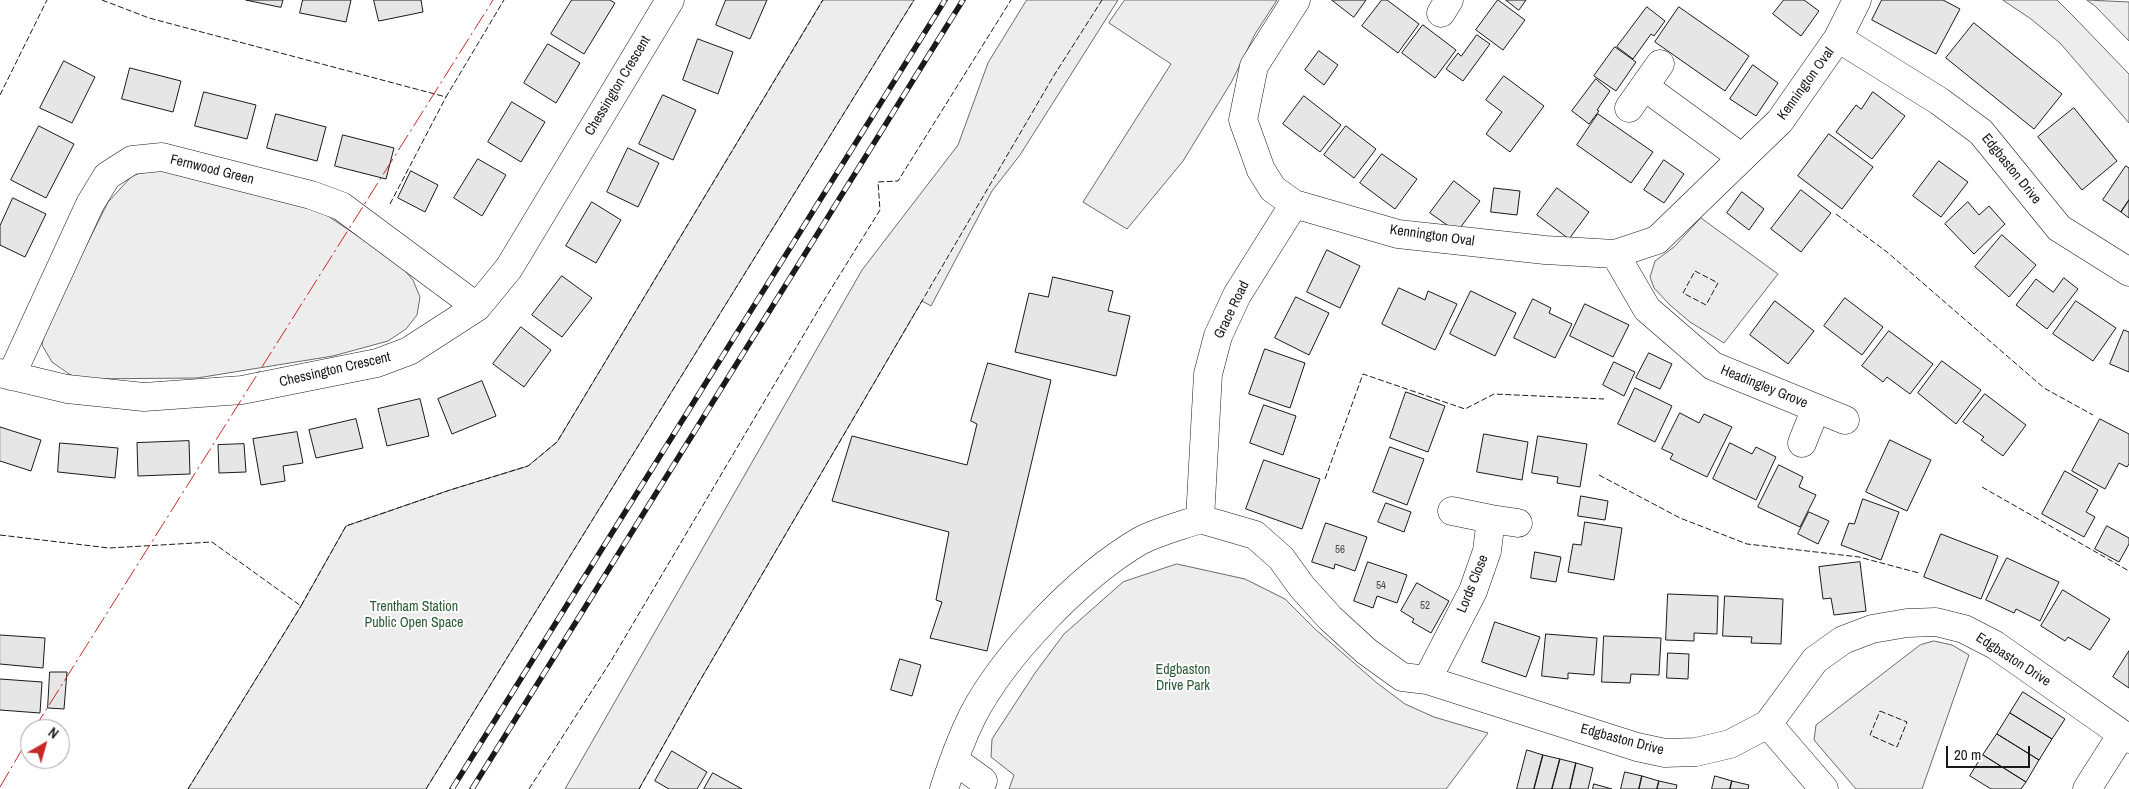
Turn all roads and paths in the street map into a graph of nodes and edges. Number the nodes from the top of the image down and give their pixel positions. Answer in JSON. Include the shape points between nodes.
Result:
{"nodes":[{"id":1,"x":670,"y":0,"type":"edge"},
{"id":2,"x":1296,"y":0,"type":"edge"},
{"id":3,"x":1856,"y":0,"type":"edge"},
{"id":4,"x":1838,"y":38,"type":"junction"},
{"id":5,"x":1660,"y":64,"type":"dead end"},
{"id":6,"x":1742,"y":158,"type":"junction"},
{"id":7,"x":1294,"y":204,"type":"junction"},
{"id":8,"x":1615,"y":254,"type":"junction"},
{"id":9,"x":2129,"y":272,"type":"edge"},
{"id":10,"x":478,"y":307,"type":"junction"},
{"id":11,"x":5,"y":375,"type":"edge"},
{"id":12,"x":1816,"y":408,"type":"junction"},
{"id":13,"x":1845,"y":420,"type":"dead end"},
{"id":14,"x":1802,"y":443,"type":"dead end"},
{"id":15,"x":1452,"y":511,"type":"dead end"},
{"id":16,"x":1200,"y":519,"type":"junction"},
{"id":17,"x":1491,"y":519,"type":"junction"},
{"id":18,"x":1518,"y":524,"type":"dead end"},
{"id":19,"x":1427,"y":680,"type":"junction"},
{"id":20,"x":1768,"y":724,"type":"junction"},
{"id":21,"x":2125,"y":737,"type":"edge"},
{"id":22,"x":954,"y":760,"type":"junction"},
{"id":23,"x":984,"y":780,"type":"dead end"},
{"id":24,"x":944,"y":789,"type":"edge"},
{"id":25,"x":1824,"y":789,"type":"edge"},
{"id":26,"x":2087,"y":789,"type":"edge"}],
"edges":[{"from":1,"to":10,"type":"street","name":"Chessington Crescent","via":[[510,268]]},
{"from":2,"to":7,"type":"street","name":"Kennington Oval","via":[[1254,66],[1243,120],[1261,170],[1273,189]]},
{"from":3,"to":4,"type":"street","name":"Kennington Oval"},
{"from":4,"to":6,"type":"street","name":"Kennington Oval","via":[[1780,121]]},
{"from":4,"to":9,"type":"street","name":"Edgbaston Drive","via":[[1939,101],[1981,132],[2059,228]]},
{"from":5,"to":6,"type":"street","via":[[1637,98]]},
{"from":6,"to":8,"type":"street","name":"Kennington Oval","via":[[1657,240]]},
{"from":7,"to":8,"type":"street","name":"Kennington Oval","via":[[1398,234]]},
{"from":7,"to":16,"type":"street","name":"Grace Road","via":[[1237,295],[1218,336],[1208,374]]},
{"from":8,"to":12,"type":"street","name":"Headingley Grove","via":[[1648,309],[1713,366]]},
{"from":10,"to":11,"type":"street","name":"Chessington Crescent","via":[[409,351],[377,362],[242,390],[144,397],[68,389]]},
{"from":10,"to":11,"type":"street","name":"Fernwood Green","via":[[341,206],[311,195],[162,157],[132,160],[107,176],[90,204]]},
{"from":12,"to":13,"type":"street","name":"Headingley Grove"},
{"from":12,"to":14,"type":"street","name":"Headingley Grove"},
{"from":15,"to":17,"type":"street"},
{"from":16,"to":19,"type":"street","name":"Edgbaston Drive","via":[[1255,535],[1281,558],[1330,618],[1366,652],[1402,677]]},
{"from":16,"to":22,"type":"street","via":[[1141,540],[1096,570],[1034,632],[1004,668],[974,714]]},
{"from":17,"to":18,"type":"street"},
{"from":17,"to":19,"type":"street","name":"Lords Close","via":[[1487,552],[1473,591]]},
{"from":19,"to":20,"type":"street","name":"Edgbaston Drive","via":[[1665,753],[1696,752],[1730,744]]},
{"from":20,"to":21,"type":"street","name":"Edgbaston Drive","via":[[1815,660],[1843,640],[1872,629],[1936,622],[1964,630],[1995,645]]},
{"from":20,"to":25,"type":"street"},
{"from":21,"to":26,"type":"street","name":"Edgbaston Drive"},
{"from":22,"to":23,"type":"street"},
{"from":22,"to":24,"type":"street"}]}
